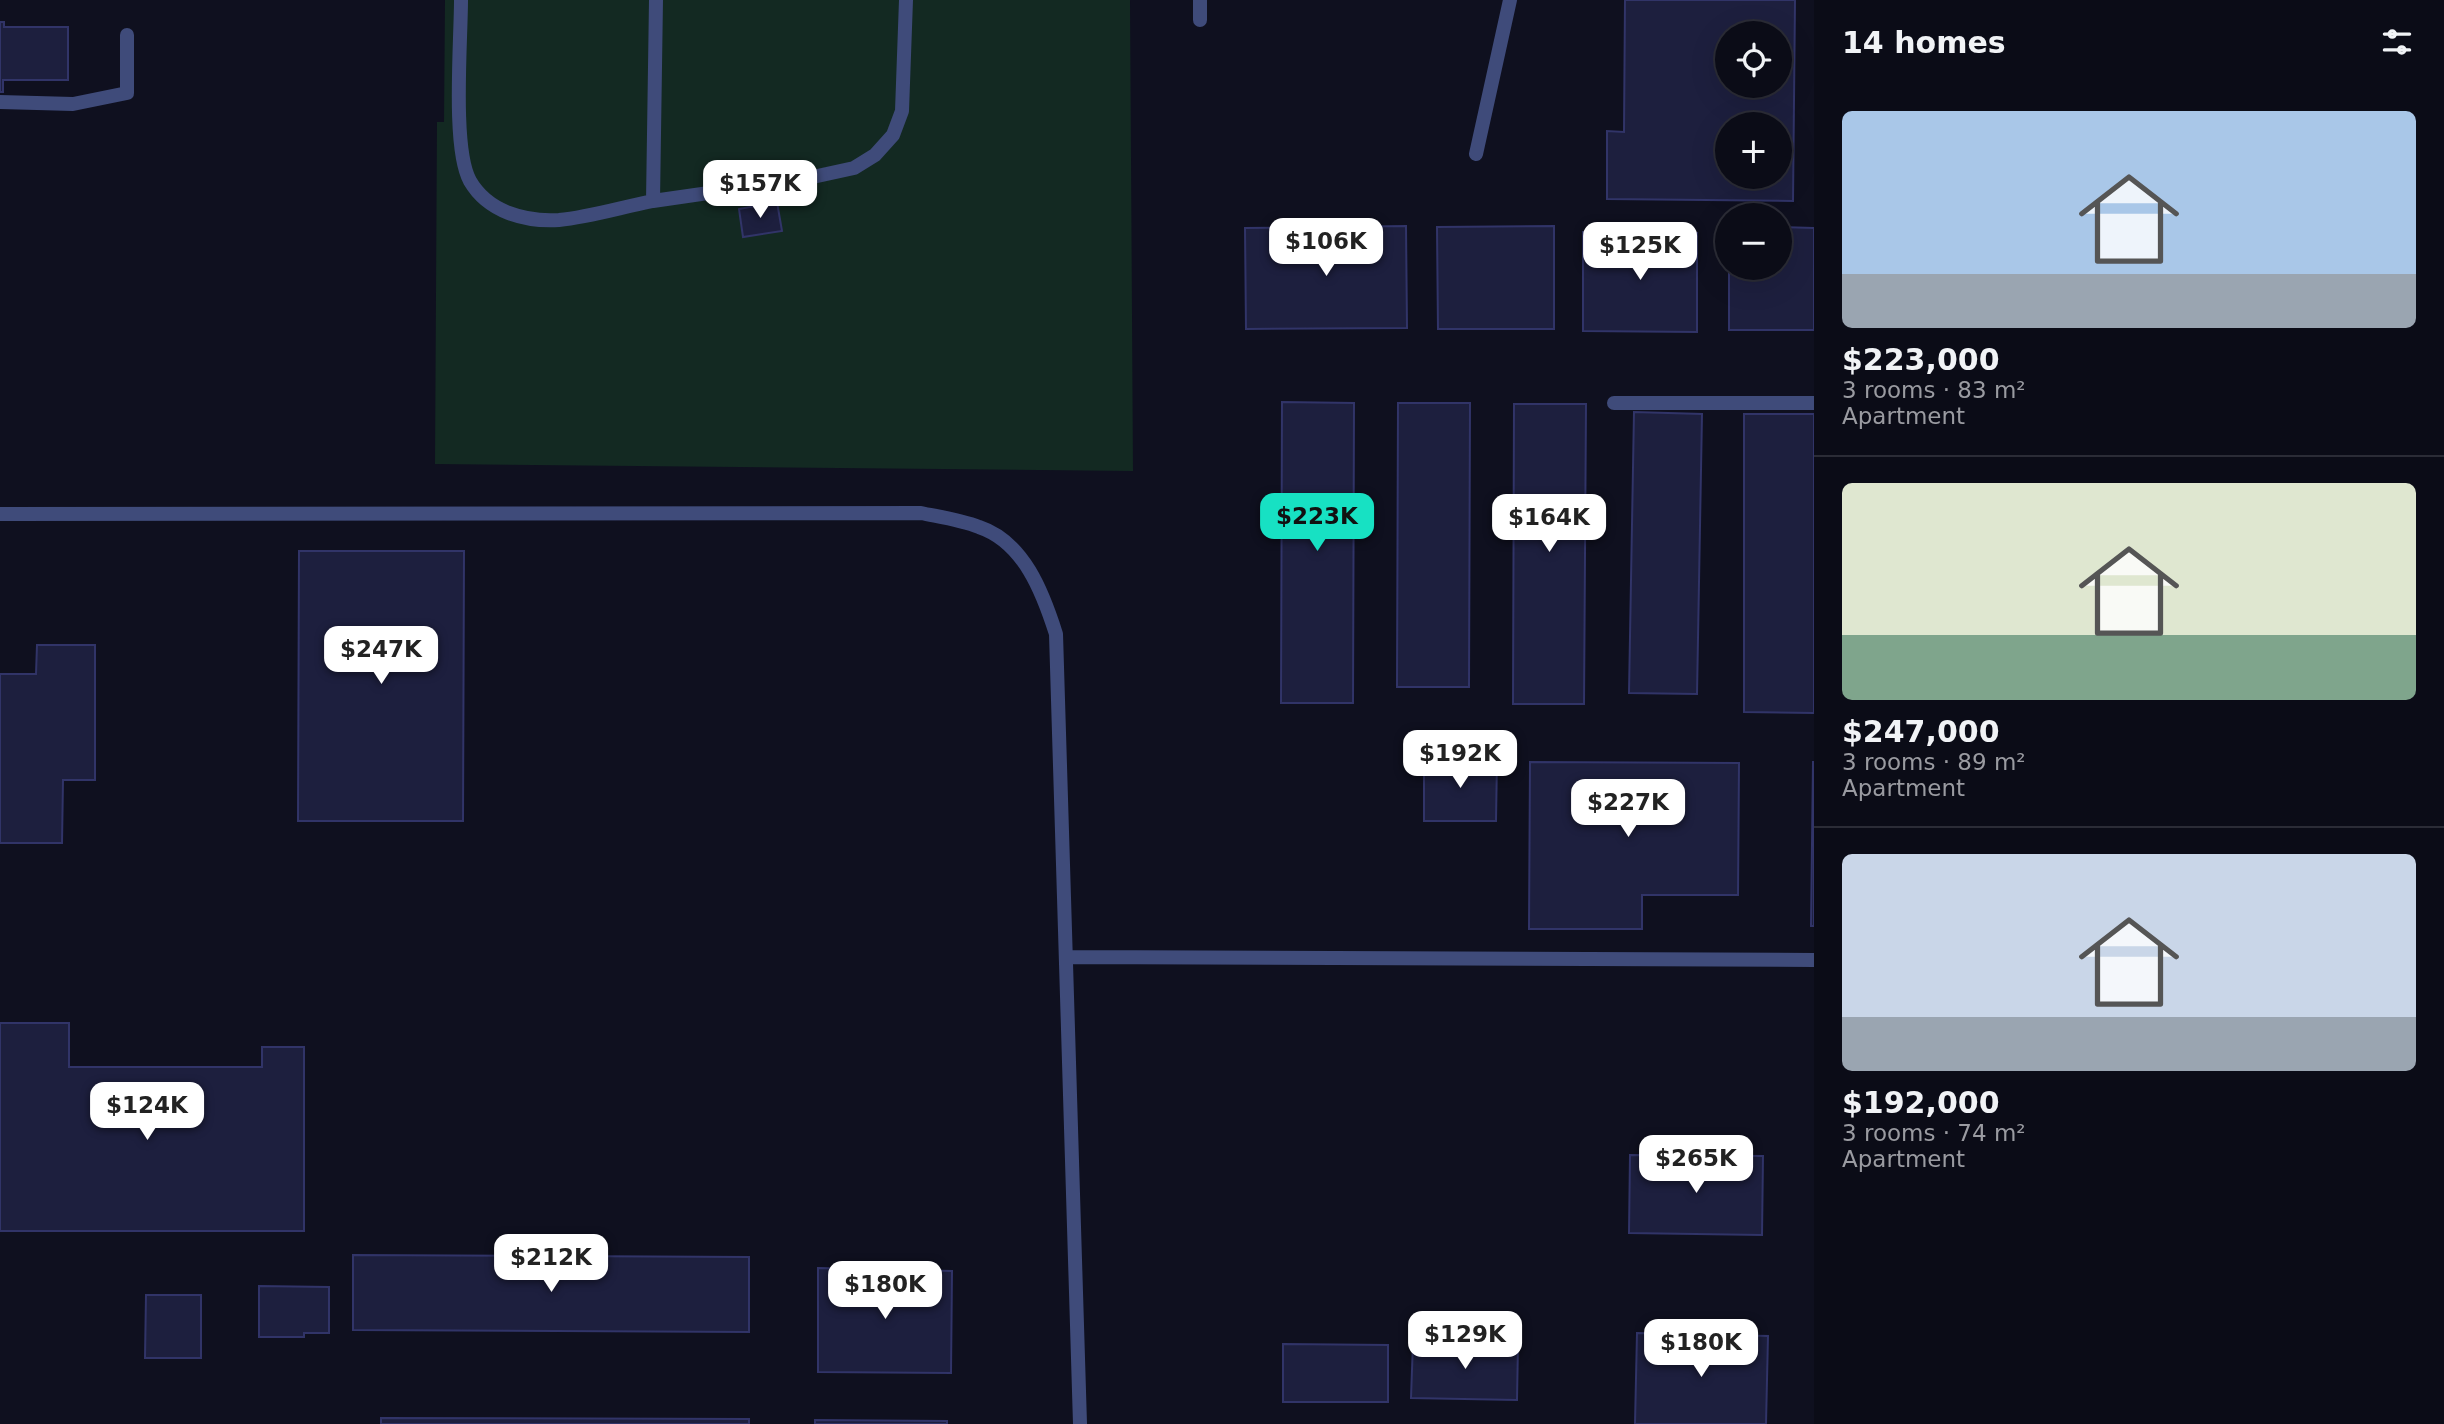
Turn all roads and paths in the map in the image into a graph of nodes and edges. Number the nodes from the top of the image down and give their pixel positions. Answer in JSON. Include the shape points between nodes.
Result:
{"nodes":[{"id":1,"x":461,"y":0,"type":"edge"},
{"id":2,"x":656,"y":0,"type":"edge"},
{"id":3,"x":906,"y":0,"type":"edge"},
{"id":4,"x":1200,"y":0,"type":"edge"},
{"id":5,"x":1510,"y":0,"type":"edge"},
{"id":6,"x":1200,"y":20,"type":"dead end"},
{"id":7,"x":127,"y":35,"type":"dead end"},
{"id":8,"x":0,"y":102,"type":"edge"},
{"id":9,"x":1476,"y":154,"type":"dead end"},
{"id":10,"x":653,"y":201,"type":"junction"},
{"id":11,"x":1614,"y":403,"type":"dead end"},
{"id":12,"x":1814,"y":403,"type":"edge"},
{"id":13,"x":0,"y":513,"type":"edge"},
{"id":14,"x":1066,"y":957,"type":"junction"},
{"id":15,"x":1814,"y":960,"type":"edge"},
{"id":16,"x":1080,"y":1424,"type":"edge"}],
"edges":[{"from":1,"to":10,"type":"lane","via":[[463,155],[470,180],[484,198],[503,212],[558,220]]},
{"from":2,"to":10,"type":"lane"},
{"from":3,"to":10,"type":"lane","via":[[902,111],[892,135],[875,155],[854,168],[799,180]]},
{"from":4,"to":6,"type":"lane"},
{"from":5,"to":9,"type":"lane"},
{"from":7,"to":8,"type":"lane","via":[[127,93],[73,104]]},
{"from":11,"to":12,"type":"lane"},
{"from":13,"to":14,"type":"lane","via":[[921,513],[983,527],[1027,565],[1043,592],[1056,634]]},
{"from":14,"to":15,"type":"lane"},
{"from":14,"to":16,"type":"lane"}]}
